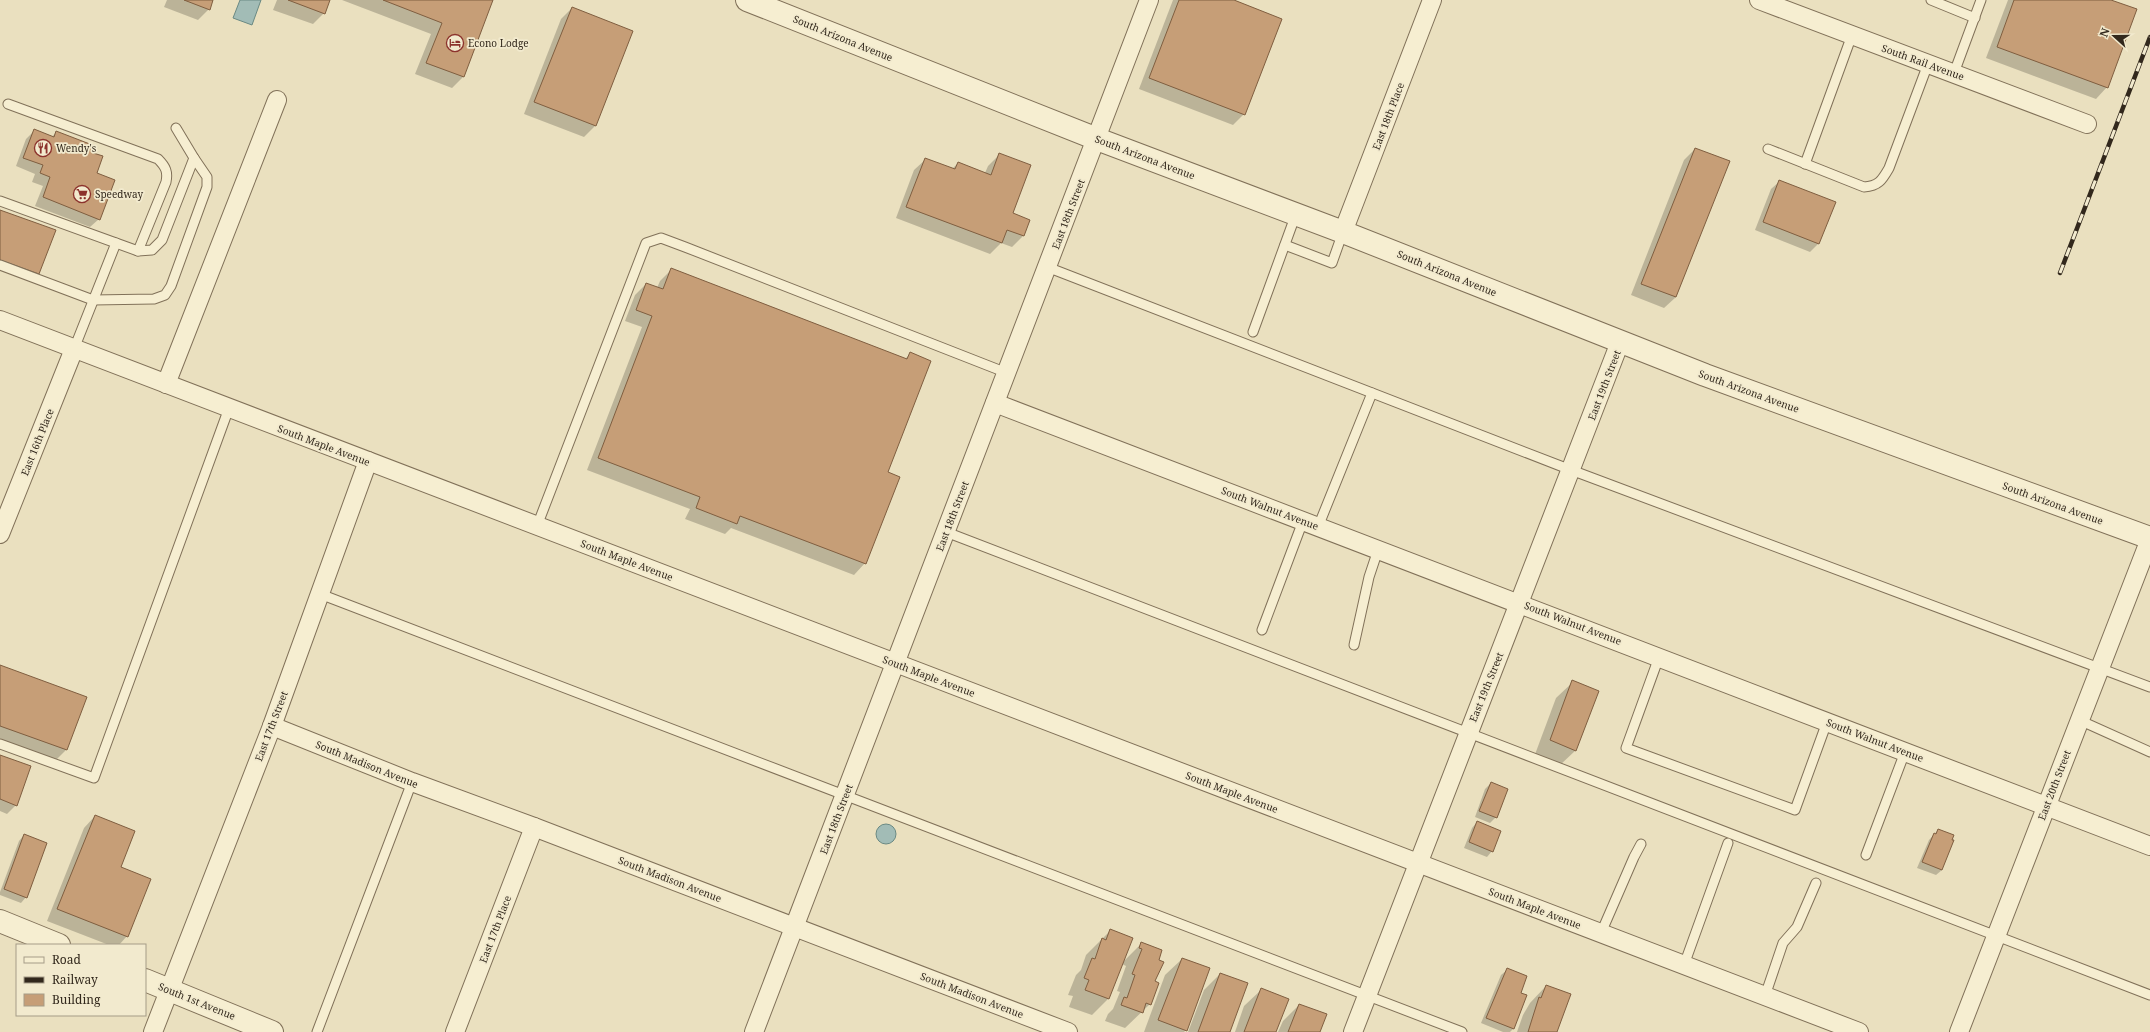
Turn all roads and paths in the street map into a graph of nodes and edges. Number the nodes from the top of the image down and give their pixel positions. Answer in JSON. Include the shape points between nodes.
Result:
{"nodes":[{"id":1,"x":748,"y":0,"type":"edge"},
{"id":2,"x":1149,"y":0,"type":"edge"},
{"id":3,"x":1432,"y":0,"type":"edge"},
{"id":4,"x":1759,"y":0,"type":"edge"},
{"id":5,"x":1931,"y":0,"type":"edge"},
{"id":6,"x":1982,"y":0,"type":"edge"},
{"id":7,"x":1975,"y":18,"type":"junction"},
{"id":8,"x":1852,"y":35,"type":"junction"},
{"id":9,"x":1928,"y":64,"type":"junction"},
{"id":10,"x":1954,"y":73,"type":"junction"},
{"id":11,"x":277,"y":100,"type":"dead end"},
{"id":12,"x":8,"y":104,"type":"dead end"},
{"id":13,"x":2087,"y":124,"type":"dead end"},
{"id":14,"x":176,"y":128,"type":"dead end"},
{"id":15,"x":1096,"y":139,"type":"junction"},
{"id":16,"x":1768,"y":149,"type":"dead end"},
{"id":17,"x":194,"y":158,"type":"junction"},
{"id":18,"x":1805,"y":164,"type":"junction"},
{"id":19,"x":0,"y":201,"type":"edge"},
{"id":20,"x":1296,"y":214,"type":"junction"},
{"id":21,"x":1344,"y":232,"type":"junction"},
{"id":22,"x":116,"y":243,"type":"junction"},
{"id":23,"x":1285,"y":245,"type":"junction"},
{"id":24,"x":138,"y":251,"type":"junction"},
{"id":25,"x":0,"y":265,"type":"edge"},
{"id":26,"x":1047,"y":267,"type":"junction"},
{"id":27,"x":93,"y":300,"type":"junction"},
{"id":28,"x":0,"y":320,"type":"edge"},
{"id":29,"x":1253,"y":332,"type":"dead end"},
{"id":30,"x":1620,"y":342,"type":"junction"},
{"id":31,"x":74,"y":349,"type":"junction"},
{"id":32,"x":1007,"y":373,"type":"junction"},
{"id":33,"x":166,"y":384,"type":"junction"},
{"id":34,"x":1372,"y":393,"type":"junction"},
{"id":35,"x":995,"y":403,"type":"junction"},
{"id":36,"x":229,"y":408,"type":"junction"},
{"id":37,"x":368,"y":461,"type":"junction"},
{"id":38,"x":1571,"y":470,"type":"junction"},
{"id":39,"x":1311,"y":524,"type":"junction"},
{"id":40,"x":537,"y":526,"type":"junction"},
{"id":41,"x":946,"y":532,"type":"junction"},
{"id":42,"x":0,"y":534,"type":"edge"},
{"id":43,"x":2150,"y":539,"type":"edge"},
{"id":44,"x":1378,"y":550,"type":"junction"},
{"id":45,"x":320,"y":594,"type":"junction"},
{"id":46,"x":1519,"y":602,"type":"junction"},
{"id":47,"x":1262,"y":630,"type":"dead end"},
{"id":48,"x":1354,"y":645,"type":"dead end"},
{"id":49,"x":1659,"y":657,"type":"junction"},
{"id":50,"x":895,"y":663,"type":"junction"},
{"id":51,"x":2099,"y":668,"type":"junction"},
{"id":52,"x":2150,"y":687,"type":"edge"},
{"id":53,"x":2079,"y":720,"type":"junction"},
{"id":54,"x":1827,"y":722,"type":"junction"},
{"id":55,"x":272,"y":726,"type":"junction"},
{"id":56,"x":1468,"y":732,"type":"junction"},
{"id":57,"x":0,"y":744,"type":"edge"},
{"id":58,"x":1905,"y":752,"type":"junction"},
{"id":59,"x":2150,"y":752,"type":"edge"},
{"id":60,"x":412,"y":782,"type":"junction"},
{"id":61,"x":845,"y":795,"type":"junction"},
{"id":62,"x":2046,"y":806,"type":"junction"},
{"id":63,"x":534,"y":827,"type":"junction"},
{"id":64,"x":1728,"y":843,"type":"dead end"},
{"id":65,"x":1641,"y":844,"type":"dead end"},
{"id":66,"x":2150,"y":846,"type":"edge"},
{"id":67,"x":1866,"y":855,"type":"dead end"},
{"id":68,"x":1418,"y":863,"type":"junction"},
{"id":69,"x":1816,"y":883,"type":"dead end"},
{"id":70,"x":0,"y":921,"type":"edge"},
{"id":71,"x":794,"y":927,"type":"junction"},
{"id":72,"x":1601,"y":933,"type":"junction"},
{"id":73,"x":1996,"y":936,"type":"junction"},
{"id":74,"x":57,"y":944,"type":"edge"},
{"id":75,"x":1684,"y":965,"type":"junction"},
{"id":76,"x":146,"y":980,"type":"edge"},
{"id":77,"x":169,"y":989,"type":"junction"},
{"id":78,"x":1366,"y":995,"type":"junction"},
{"id":79,"x":2150,"y":995,"type":"edge"},
{"id":80,"x":1765,"y":996,"type":"junction"},
{"id":81,"x":153,"y":1032,"type":"edge"},
{"id":82,"x":272,"y":1032,"type":"edge"},
{"id":83,"x":317,"y":1032,"type":"edge"},
{"id":84,"x":455,"y":1032,"type":"edge"},
{"id":85,"x":754,"y":1032,"type":"edge"},
{"id":86,"x":1068,"y":1032,"type":"edge"},
{"id":87,"x":1352,"y":1032,"type":"edge"},
{"id":88,"x":1462,"y":1032,"type":"edge"},
{"id":89,"x":1859,"y":1032,"type":"edge"},
{"id":90,"x":1959,"y":1032,"type":"edge"}],
"edges":[{"from":1,"to":15,"type":"street","name":"South Arizona Avenue"},
{"from":2,"to":15,"type":"street","name":"East 18th Street"},
{"from":3,"to":21,"type":"street","name":"East 18th Place"},
{"from":4,"to":8,"type":"street","name":"South Rail Avenue"},
{"from":5,"to":7,"type":"lane"},
{"from":6,"to":7,"type":"lane"},
{"from":7,"to":10,"type":"lane"},
{"from":8,"to":9,"type":"street","name":"South Rail Avenue"},
{"from":8,"to":18,"type":"lane"},
{"from":9,"to":10,"type":"street","name":"South Rail Avenue"},
{"from":9,"to":18,"type":"lane","via":[[1889,168],[1874,186],[1864,187]]},
{"from":10,"to":13,"type":"street","name":"South Rail Avenue"},
{"from":11,"to":33,"type":"street"},
{"from":12,"to":24,"type":"lane","via":[[158,159],[164,165],[167,173],[166,182]]},
{"from":14,"to":17,"type":"lane"},
{"from":15,"to":20,"type":"street","name":"South Arizona Avenue"},
{"from":15,"to":26,"type":"street","name":"East 18th Street"},
{"from":16,"to":18,"type":"lane"},
{"from":17,"to":24,"type":"lane","via":[[162,240],[152,250]]},
{"from":17,"to":27,"type":"lane","via":[[207,177],[207,187],[171,286],[164,295],[154,299]]},
{"from":19,"to":22,"type":"lane"},
{"from":20,"to":21,"type":"street","name":"South Arizona Avenue"},
{"from":20,"to":23,"type":"lane"},
{"from":21,"to":23,"type":"lane","via":[[1332,263]]},
{"from":21,"to":30,"type":"street","name":"South Arizona Avenue"},
{"from":22,"to":24,"type":"lane"},
{"from":22,"to":27,"type":"lane"},
{"from":23,"to":29,"type":"lane"},
{"from":25,"to":27,"type":"lane"},
{"from":26,"to":32,"type":"street","name":"East 18th Street"},
{"from":26,"to":34,"type":"lane"},
{"from":27,"to":31,"type":"lane"},
{"from":28,"to":31,"type":"street","name":"South Maple Avenue"},
{"from":30,"to":38,"type":"street","name":"East 19th Street"},
{"from":30,"to":43,"type":"street","name":"South Arizona Avenue"},
{"from":31,"to":33,"type":"street","name":"South Maple Avenue"},
{"from":31,"to":42,"type":"street","name":"East 16th Place"},
{"from":32,"to":35,"type":"street","name":"East 18th Street"},
{"from":32,"to":40,"type":"lane","via":[[661,238],[646,243]]},
{"from":33,"to":36,"type":"street","name":"South Maple Avenue"},
{"from":34,"to":38,"type":"lane"},
{"from":34,"to":39,"type":"lane"},
{"from":35,"to":39,"type":"street","name":"South Walnut Avenue"},
{"from":35,"to":41,"type":"street","name":"East 18th Street"},
{"from":36,"to":37,"type":"street","name":"South Maple Avenue"},
{"from":36,"to":57,"type":"lane","via":[[94,778]]},
{"from":37,"to":40,"type":"street","name":"South Maple Avenue"},
{"from":37,"to":45,"type":"street","name":"East 17th Street"},
{"from":38,"to":46,"type":"street","name":"East 19th Street"},
{"from":38,"to":51,"type":"lane"},
{"from":39,"to":44,"type":"street","name":"South Walnut Avenue"},
{"from":39,"to":47,"type":"lane"},
{"from":40,"to":50,"type":"street","name":"South Maple Avenue"},
{"from":41,"to":50,"type":"street","name":"East 18th Street"},
{"from":41,"to":56,"type":"lane"},
{"from":43,"to":51,"type":"street","name":"East 20th Street"},
{"from":44,"to":46,"type":"street","name":"South Walnut Avenue"},
{"from":44,"to":48,"type":"lane","via":[[1369,577]]},
{"from":45,"to":55,"type":"street","name":"East 17th Street"},
{"from":45,"to":61,"type":"lane"},
{"from":46,"to":49,"type":"street","name":"South Walnut Avenue"},
{"from":46,"to":56,"type":"street","name":"East 19th Street"},
{"from":49,"to":54,"type":"street","name":"South Walnut Avenue"},
{"from":49,"to":54,"type":"lane","via":[[1626,748],[1795,810]]},
{"from":50,"to":61,"type":"street","name":"East 18th Street"},
{"from":50,"to":68,"type":"street","name":"South Maple Avenue"},
{"from":51,"to":52,"type":"lane"},
{"from":51,"to":53,"type":"street","name":"East 20th Street"},
{"from":53,"to":59,"type":"lane"},
{"from":53,"to":62,"type":"street","name":"East 20th Street"},
{"from":54,"to":58,"type":"street","name":"South Walnut Avenue"},
{"from":55,"to":60,"type":"street","name":"South Madison Avenue"},
{"from":55,"to":77,"type":"street","name":"East 17th Street"},
{"from":56,"to":68,"type":"street","name":"East 19th Street"},
{"from":56,"to":73,"type":"lane"},
{"from":58,"to":62,"type":"street","name":"South Walnut Avenue"},
{"from":58,"to":67,"type":"lane"},
{"from":60,"to":63,"type":"street","name":"South Madison Avenue"},
{"from":60,"to":83,"type":"lane"},
{"from":61,"to":71,"type":"street","name":"East 18th Street"},
{"from":61,"to":78,"type":"lane"},
{"from":62,"to":66,"type":"street","name":"South Walnut Avenue"},
{"from":62,"to":73,"type":"street","name":"East 20th Street"},
{"from":63,"to":71,"type":"street","name":"South Madison Avenue"},
{"from":63,"to":84,"type":"street","name":"East 17th Place"},
{"from":64,"to":75,"type":"lane"},
{"from":65,"to":72,"type":"lane"},
{"from":68,"to":72,"type":"street","name":"South Maple Avenue"},
{"from":68,"to":78,"type":"street","name":"East 19th Street"},
{"from":69,"to":80,"type":"lane","via":[[1797,927],[1783,943]]},
{"from":70,"to":74,"type":"street"},
{"from":71,"to":85,"type":"street","name":"East 18th Street"},
{"from":71,"to":86,"type":"street","name":"South Madison Avenue"},
{"from":72,"to":75,"type":"street","name":"South Maple Avenue"},
{"from":73,"to":79,"type":"lane"},
{"from":73,"to":90,"type":"street","name":"East 20th Street"},
{"from":75,"to":80,"type":"street","name":"South Maple Avenue"},
{"from":76,"to":77,"type":"street","name":"South 1st Avenue"},
{"from":77,"to":81,"type":"street","name":"East 17th Street"},
{"from":77,"to":82,"type":"street","name":"South 1st Avenue"},
{"from":78,"to":87,"type":"street","name":"East 19th Street"},
{"from":78,"to":88,"type":"lane"},
{"from":80,"to":89,"type":"street","name":"South Maple Avenue"}]}
